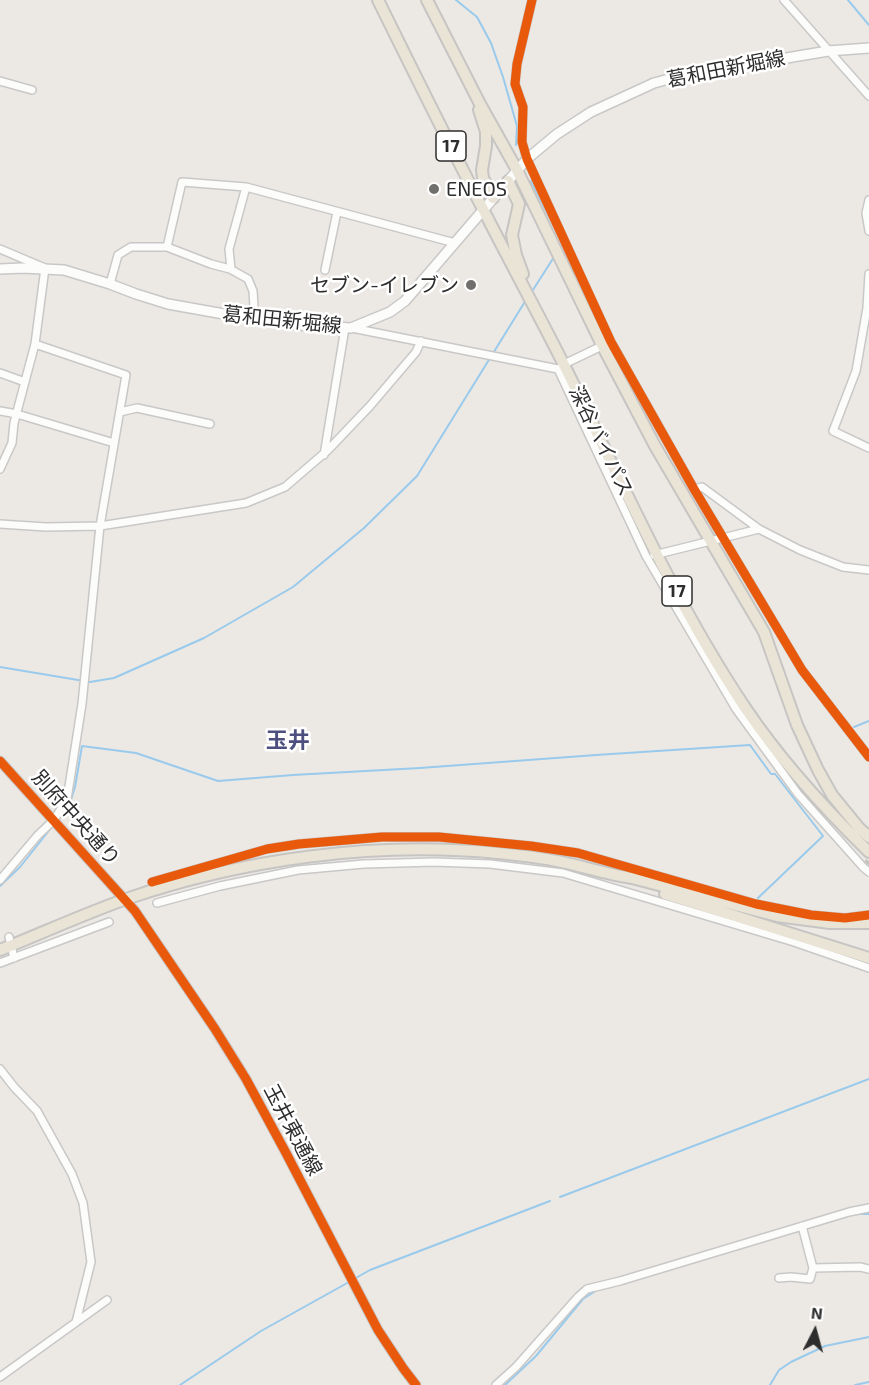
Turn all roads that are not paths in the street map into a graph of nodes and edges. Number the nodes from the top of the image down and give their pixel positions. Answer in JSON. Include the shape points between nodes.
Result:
{"nodes":[{"id":1,"x":378,"y":0,"type":"edge"},
{"id":2,"x":426,"y":0,"type":"edge"},
{"id":3,"x":532,"y":0,"type":"edge"},
{"id":4,"x":784,"y":0,"type":"edge"},
{"id":5,"x":869,"y":48,"type":"edge"},
{"id":6,"x":828,"y":51,"type":"junction"},
{"id":7,"x":0,"y":81,"type":"edge"},
{"id":8,"x":32,"y":90,"type":"dead end"},
{"id":9,"x":869,"y":96,"type":"edge"},
{"id":10,"x":480,"y":104,"type":"junction"},
{"id":11,"x":527,"y":159,"type":"junction"},
{"id":12,"x":517,"y":170,"type":"junction"},
{"id":13,"x":508,"y":181,"type":"junction"},
{"id":14,"x":246,"y":187,"type":"junction"},
{"id":15,"x":494,"y":198,"type":"junction"},
{"id":16,"x":869,"y":200,"type":"edge"},
{"id":17,"x":483,"y":210,"type":"junction"},
{"id":18,"x":337,"y":212,"type":"junction"},
{"id":19,"x":869,"y":231,"type":"edge"},
{"id":20,"x":455,"y":243,"type":"junction"},
{"id":21,"x":167,"y":247,"type":"junction"},
{"id":22,"x":0,"y":249,"type":"edge"},
{"id":23,"x":45,"y":268,"type":"junction"},
{"id":24,"x":0,"y":269,"type":"edge"},
{"id":25,"x":231,"y":270,"type":"junction"},
{"id":26,"x":325,"y":270,"type":"dead end"},
{"id":27,"x":869,"y":274,"type":"edge"},
{"id":28,"x":110,"y":284,"type":"junction"},
{"id":29,"x":527,"y":294,"type":"junction"},
{"id":30,"x":868,"y":308,"type":"edge"},
{"id":31,"x":252,"y":319,"type":"junction"},
{"id":32,"x":348,"y":328,"type":"junction"},
{"id":33,"x":421,"y":341,"type":"junction"},
{"id":34,"x":35,"y":344,"type":"junction"},
{"id":35,"x":606,"y":344,"type":"junction"},
{"id":36,"x":561,"y":366,"type":"junction"},
{"id":37,"x":0,"y":374,"type":"edge"},
{"id":38,"x":25,"y":382,"type":"junction"},
{"id":39,"x":0,"y":411,"type":"edge"},
{"id":40,"x":120,"y":412,"type":"junction"},
{"id":41,"x":17,"y":414,"type":"junction"},
{"id":42,"x":210,"y":424,"type":"dead end"},
{"id":43,"x":114,"y":442,"type":"junction"},
{"id":44,"x":869,"y":448,"type":"edge"},
{"id":45,"x":324,"y":454,"type":"junction"},
{"id":46,"x":0,"y":469,"type":"edge"},
{"id":47,"x":694,"y":489,"type":"junction"},
{"id":48,"x":0,"y":524,"type":"edge"},
{"id":49,"x":100,"y":526,"type":"junction"},
{"id":50,"x":759,"y":528,"type":"junction"},
{"id":51,"x":723,"y":538,"type":"junction"},
{"id":52,"x":709,"y":540,"type":"junction"},
{"id":53,"x":651,"y":555,"type":"junction"},
{"id":54,"x":869,"y":570,"type":"edge"},
{"id":55,"x":867,"y":753,"type":"edge"},
{"id":56,"x":0,"y":761,"type":"edge"},
{"id":57,"x":54,"y":820,"type":"junction"},
{"id":58,"x":439,"y":837,"type":"junction"},
{"id":59,"x":869,"y":837,"type":"edge"},
{"id":60,"x":295,"y":845,"type":"junction"},
{"id":61,"x":436,"y":850,"type":"junction"},
{"id":62,"x":869,"y":852,"type":"edge"},
{"id":63,"x":434,"y":862,"type":"junction"},
{"id":64,"x":297,"y":864,"type":"junction"},
{"id":65,"x":866,"y":867,"type":"edge"},
{"id":66,"x":609,"y":874,"type":"junction"},
{"id":67,"x":0,"y":880,"type":"edge"},
{"id":68,"x":152,"y":882,"type":"dead end"},
{"id":69,"x":126,"y":899,"type":"junction"},
{"id":70,"x":156,"y":903,"type":"dead end"},
{"id":71,"x":869,"y":915,"type":"edge"},
{"id":72,"x":809,"y":918,"type":"junction"},
{"id":73,"x":109,"y":922,"type":"dead end"},
{"id":74,"x":869,"y":923,"type":"edge"},
{"id":75,"x":795,"y":938,"type":"junction"},
{"id":76,"x":10,"y":941,"type":"junction"},
{"id":77,"x":0,"y":951,"type":"edge"},
{"id":78,"x":15,"y":958,"type":"junction"},
{"id":79,"x":869,"y":958,"type":"edge"},
{"id":80,"x":0,"y":963,"type":"edge"},
{"id":81,"x":869,"y":968,"type":"edge"},
{"id":82,"x":0,"y":1069,"type":"edge"},
{"id":83,"x":869,"y":1208,"type":"edge"},
{"id":84,"x":803,"y":1229,"type":"junction"},
{"id":85,"x":813,"y":1268,"type":"junction"},
{"id":86,"x":869,"y":1269,"type":"edge"},
{"id":87,"x":779,"y":1278,"type":"dead end"},
{"id":88,"x":107,"y":1300,"type":"dead end"},
{"id":89,"x":75,"y":1322,"type":"junction"},
{"id":90,"x":0,"y":1377,"type":"edge"},
{"id":91,"x":416,"y":1385,"type":"edge"},
{"id":92,"x":496,"y":1385,"type":"edge"}],
"edges":[{"from":1,"to":17,"type":"highway","name":"深谷バイパス","number":"17"},
{"from":2,"to":10,"type":"highway","number":"17"},
{"from":3,"to":11,"type":"street","via":[[515,84],[523,107],[522,142]]},
{"from":4,"to":6,"type":"street"},
{"from":5,"to":6,"type":"main road","name":"葛和田新堀線"},
{"from":6,"to":9,"type":"street"},
{"from":6,"to":11,"type":"main road","name":"葛和田新堀線","via":[[654,83],[591,112]]},
{"from":7,"to":8,"type":"street"},
{"from":10,"to":12,"type":"highway","number":"17"},
{"from":10,"to":15,"type":"highway","via":[[478,111],[486,132],[483,178]]},
{"from":11,"to":12,"type":"main road","name":"葛和田新堀線"},
{"from":11,"to":35,"type":"street"},
{"from":12,"to":13,"type":"main road","name":"葛和田新堀線"},
{"from":12,"to":35,"type":"highway","number":"17"},
{"from":13,"to":15,"type":"main road","name":"葛和田新堀線"},
{"from":13,"to":29,"type":"highway","via":[[519,204],[513,235]]},
{"from":14,"to":18,"type":"street"},
{"from":14,"to":21,"type":"street","via":[[182,182]]},
{"from":14,"to":25,"type":"street","via":[[229,249]]},
{"from":15,"to":17,"type":"main road","name":"葛和田新堀線"},
{"from":16,"to":19,"type":"street"},
{"from":17,"to":20,"type":"main road","name":"葛和田新堀線"},
{"from":17,"to":29,"type":"highway","name":"深谷バイパス","number":"17"},
{"from":18,"to":20,"type":"street"},
{"from":18,"to":26,"type":"street"},
{"from":20,"to":32,"type":"main road","name":"葛和田新堀線","via":[[405,301],[390,312]]},
{"from":21,"to":25,"type":"street"},
{"from":21,"to":28,"type":"street","via":[[131,247],[118,255]]},
{"from":22,"to":23,"type":"street"},
{"from":23,"to":24,"type":"main road","name":"葛和田新堀線"},
{"from":23,"to":28,"type":"main road","name":"葛和田新堀線"},
{"from":23,"to":34,"type":"street"},
{"from":25,"to":31,"type":"street","via":[[248,279],[253,291]]},
{"from":27,"to":30,"type":"street"},
{"from":28,"to":31,"type":"main road","name":"葛和田新堀線","via":[[168,304]]},
{"from":29,"to":36,"type":"highway","name":"深谷バイパス","number":"17"},
{"from":30,"to":44,"type":"street","via":[[856,371],[833,431]]},
{"from":31,"to":32,"type":"main road","name":"葛和田新堀線"},
{"from":32,"to":33,"type":"street"},
{"from":32,"to":45,"type":"street"},
{"from":33,"to":36,"type":"street"},
{"from":33,"to":45,"type":"street","via":[[389,384]]},
{"from":34,"to":38,"type":"street"},
{"from":34,"to":40,"type":"street","via":[[126,375]]},
{"from":35,"to":36,"type":"street"},
{"from":35,"to":47,"type":"street"},
{"from":35,"to":52,"type":"highway","number":"17","via":[[655,446]]},
{"from":36,"to":53,"type":"highway","name":"深谷バイパス","number":"17"},
{"from":37,"to":38,"type":"street"},
{"from":38,"to":41,"type":"street"},
{"from":39,"to":41,"type":"street"},
{"from":40,"to":42,"type":"street","via":[[137,408]]},
{"from":40,"to":43,"type":"street"},
{"from":41,"to":43,"type":"street"},
{"from":41,"to":46,"type":"street","via":[[12,442]]},
{"from":43,"to":49,"type":"street"},
{"from":45,"to":49,"type":"street","via":[[285,488],[246,503]]},
{"from":47,"to":50,"type":"street","via":[[702,487]]},
{"from":47,"to":51,"type":"street"},
{"from":48,"to":49,"type":"street"},
{"from":49,"to":57,"type":"street","via":[[84,689],[67,799]]},
{"from":50,"to":51,"type":"street"},
{"from":50,"to":54,"type":"street","via":[[843,567]]},
{"from":51,"to":52,"type":"street"},
{"from":51,"to":55,"type":"street","via":[[802,670]]},
{"from":52,"to":53,"type":"street"},
{"from":52,"to":59,"type":"highway","number":"17","via":[[764,632],[797,725],[827,787]]},
{"from":53,"to":62,"type":"highway","name":"深谷バイパス","number":"17","via":[[747,710],[790,767]]},
{"from":53,"to":65,"type":"street","via":[[736,709],[798,794]]},
{"from":56,"to":57,"type":"street","name":"別府中央通り"},
{"from":57,"to":67,"type":"street"},
{"from":57,"to":69,"type":"street","name":"別府中央通り"},
{"from":58,"to":60,"type":"street","via":[[382,837]]},
{"from":58,"to":61,"type":"street"},
{"from":58,"to":72,"type":"street","via":[[578,853]]},
{"from":60,"to":64,"type":"street"},
{"from":60,"to":68,"type":"street","via":[[267,849]]},
{"from":61,"to":63,"type":"street"},
{"from":61,"to":64,"type":"highway","via":[[353,851]]},
{"from":61,"to":66,"type":"highway","via":[[555,860]]},
{"from":63,"to":64,"type":"street"},
{"from":63,"to":75,"type":"street","via":[[563,873]]},
{"from":64,"to":69,"type":"highway","via":[[194,878]]},
{"from":64,"to":70,"type":"street"},
{"from":66,"to":72,"type":"highway","via":[[777,916]]},
{"from":66,"to":75,"type":"highway"},
{"from":69,"to":76,"type":"highway"},
{"from":69,"to":91,"type":"street","name":"玉井東通線","via":[[246,1079],[378,1330]]},
{"from":71,"to":72,"type":"street"},
{"from":72,"to":74,"type":"highway"},
{"from":73,"to":78,"type":"street"},
{"from":75,"to":79,"type":"highway"},
{"from":75,"to":81,"type":"street"},
{"from":76,"to":77,"type":"highway"},
{"from":76,"to":78,"type":"street"},
{"from":78,"to":80,"type":"street"},
{"from":82,"to":89,"type":"street","via":[[37,1112],[72,1174],[83,1203],[91,1262]]},
{"from":83,"to":84,"type":"street"},
{"from":84,"to":85,"type":"street"},
{"from":84,"to":92,"type":"street","via":[[587,1289]]},
{"from":85,"to":86,"type":"street"},
{"from":85,"to":87,"type":"street","via":[[810,1279]]},
{"from":88,"to":89,"type":"street"},
{"from":89,"to":90,"type":"street"}]}
